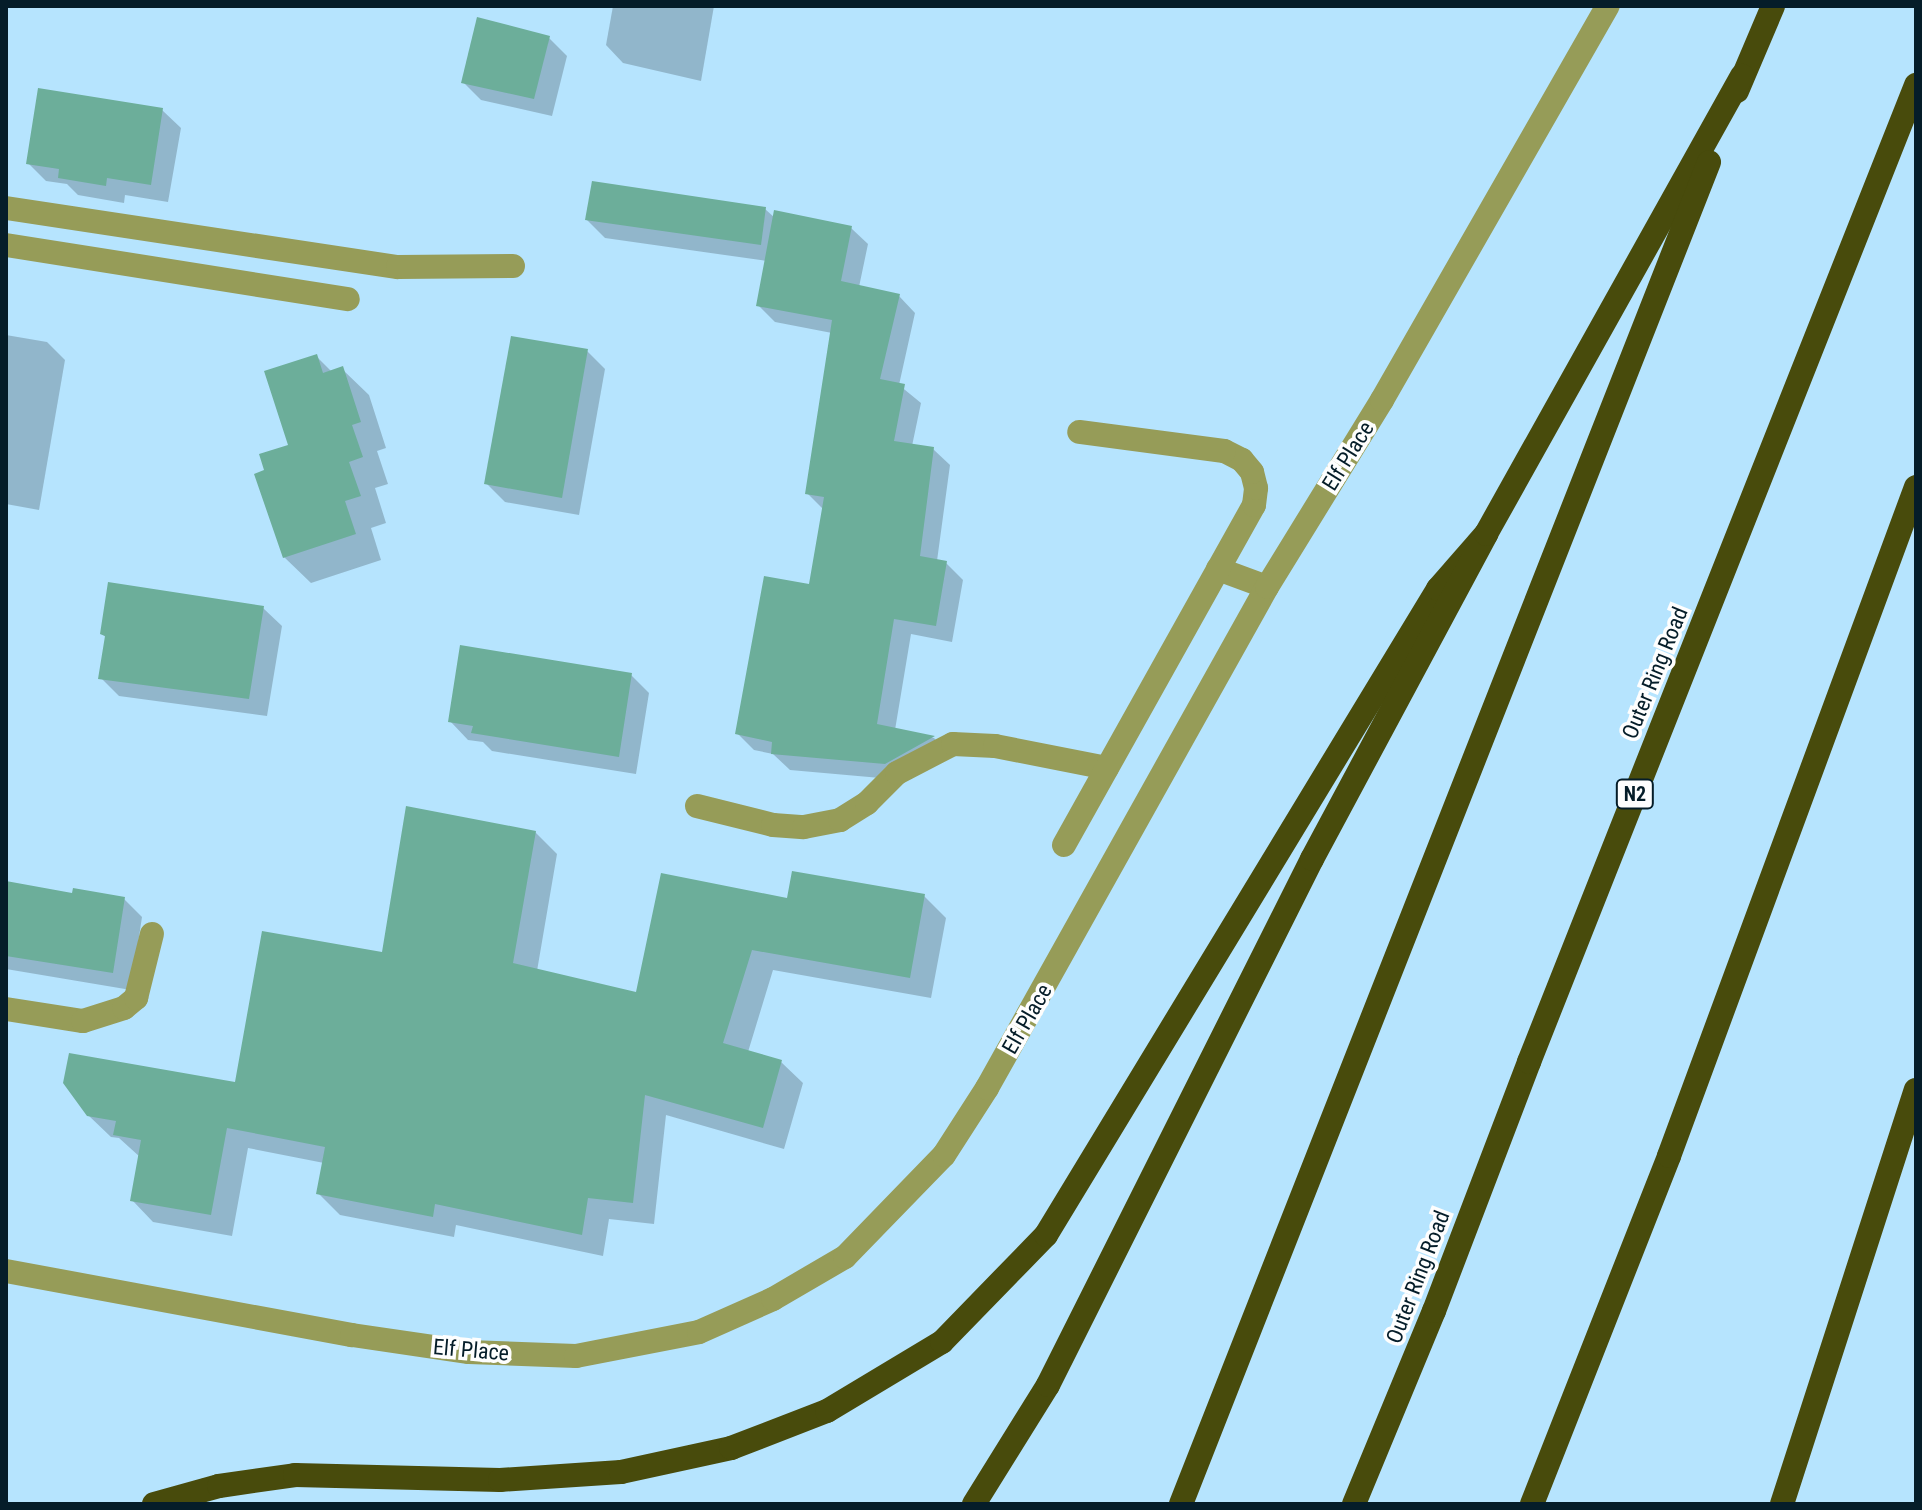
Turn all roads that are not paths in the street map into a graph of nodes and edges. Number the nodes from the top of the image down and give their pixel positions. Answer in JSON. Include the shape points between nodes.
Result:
{"nodes":[{"id":1,"x":1608,"y":6,"type":"edge"},
{"id":2,"x":1773,"y":6,"type":"edge"},
{"id":3,"x":1742,"y":76,"type":"junction"},
{"id":4,"x":1916,"y":85,"type":"edge"},
{"id":5,"x":6,"y":208,"type":"edge"},
{"id":6,"x":6,"y":245,"type":"edge"},
{"id":7,"x":513,"y":266,"type":"dead end"},
{"id":8,"x":348,"y":299,"type":"dead end"},
{"id":9,"x":1079,"y":432,"type":"dead end"},
{"id":10,"x":1916,"y":487,"type":"edge"},
{"id":11,"x":1486,"y":534,"type":"junction"},
{"id":12,"x":1218,"y":569,"type":"junction"},
{"id":13,"x":1267,"y":587,"type":"junction"},
{"id":14,"x":1107,"y":768,"type":"junction"},
{"id":15,"x":697,"y":806,"type":"dead end"},
{"id":16,"x":1064,"y":845,"type":"dead end"},
{"id":17,"x":152,"y":934,"type":"dead end"},
{"id":18,"x":6,"y":1009,"type":"edge"},
{"id":19,"x":1916,"y":1090,"type":"edge"},
{"id":20,"x":6,"y":1271,"type":"edge"},
{"id":21,"x":154,"y":1504,"type":"edge"},
{"id":22,"x":974,"y":1504,"type":"edge"},
{"id":23,"x":1181,"y":1504,"type":"edge"},
{"id":24,"x":1354,"y":1504,"type":"edge"},
{"id":25,"x":1532,"y":1504,"type":"edge"},
{"id":26,"x":1782,"y":1504,"type":"edge"}],
"edges":[{"from":1,"to":13,"type":"street","name":"Elf Place","via":[[1382,400]]},
{"from":2,"to":3,"type":"highway"},
{"from":3,"to":11,"type":"highway"},
{"from":3,"to":23,"type":"highway"},
{"from":4,"to":24,"type":"highway","name":"Outer Ring Road","number":"N2"},
{"from":5,"to":7,"type":"street","via":[[398,267]]},
{"from":6,"to":8,"type":"street"},
{"from":9,"to":12,"type":"street","via":[[1224,451],[1242,460],[1252,472],[1254,505]]},
{"from":10,"to":25,"type":"highway","via":[[1669,1156]]},
{"from":11,"to":21,"type":"highway","via":[[1438,589],[1046,1235],[942,1342],[827,1411],[731,1448],[621,1472],[500,1480],[295,1475],[219,1486]]},
{"from":11,"to":22,"type":"highway","via":[[1312,859],[1048,1385]]},
{"from":12,"to":13,"type":"street"},
{"from":12,"to":14,"type":"street"},
{"from":13,"to":20,"type":"street","name":"Elf Place","via":[[1092,907],[944,1155],[845,1257],[773,1299],[699,1332],[576,1356],[469,1352],[352,1335]]},
{"from":14,"to":15,"type":"street","via":[[995,746],[953,744],[897,773],[867,803],[840,820],[804,827],[773,825]]},
{"from":14,"to":16,"type":"street"},
{"from":17,"to":18,"type":"street","via":[[136,998],[124,1008],[83,1021]]},
{"from":19,"to":26,"type":"highway"}]}
